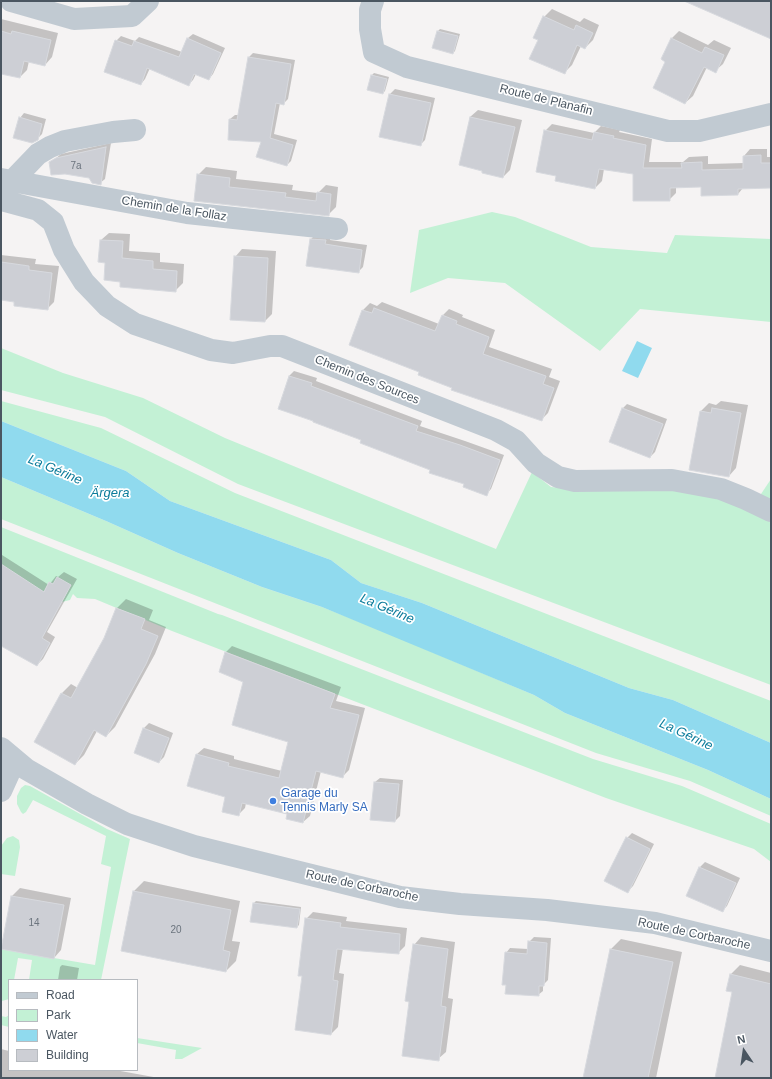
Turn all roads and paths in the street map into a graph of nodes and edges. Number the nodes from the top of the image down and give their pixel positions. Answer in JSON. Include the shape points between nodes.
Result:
{"nodes":[{"id":1,"x":11,"y":1,"type":"edge"},
{"id":2,"x":148,"y":1,"type":"edge"},
{"id":3,"x":373,"y":1,"type":"edge"},
{"id":4,"x":771,"y":114,"type":"edge"},
{"id":5,"x":135,"y":130,"type":"dead end"},
{"id":6,"x":7,"y":180,"type":"edge"},
{"id":7,"x":1,"y":200,"type":"edge"},
{"id":8,"x":337,"y":229,"type":"dead end"},
{"id":9,"x":771,"y":511,"type":"edge"},
{"id":10,"x":8,"y":754,"type":"edge"},
{"id":11,"x":1,"y":791,"type":"edge"},
{"id":12,"x":771,"y":951,"type":"edge"}],
"edges":[{"from":1,"to":2,"type":"street","via":[[74,18],[132,16]]},
{"from":3,"to":4,"type":"street","name":"Route de Planafin","via":[[370,10],[370,29],[374,52],[407,67],[668,130],[699,132]]},
{"from":5,"to":6,"type":"street","name":"Chemin de la Follaz","via":[[65,141],[38,154]]},
{"from":6,"to":8,"type":"street","name":"Chemin de la Follaz","via":[[186,213]]},
{"from":7,"to":9,"type":"street","name":"Chemin des Sources","via":[[38,210],[53,222],[64,250],[84,282],[107,306],[135,324],[211,350],[233,353],[282,346],[496,430],[516,441],[536,463],[558,477],[576,481],[672,480],[720,488]]},
{"from":10,"to":11,"type":"street"},
{"from":10,"to":12,"type":"street","name":"Route de Corbaroche","via":[[26,769],[127,824],[194,846],[400,897],[655,923]]}]}
